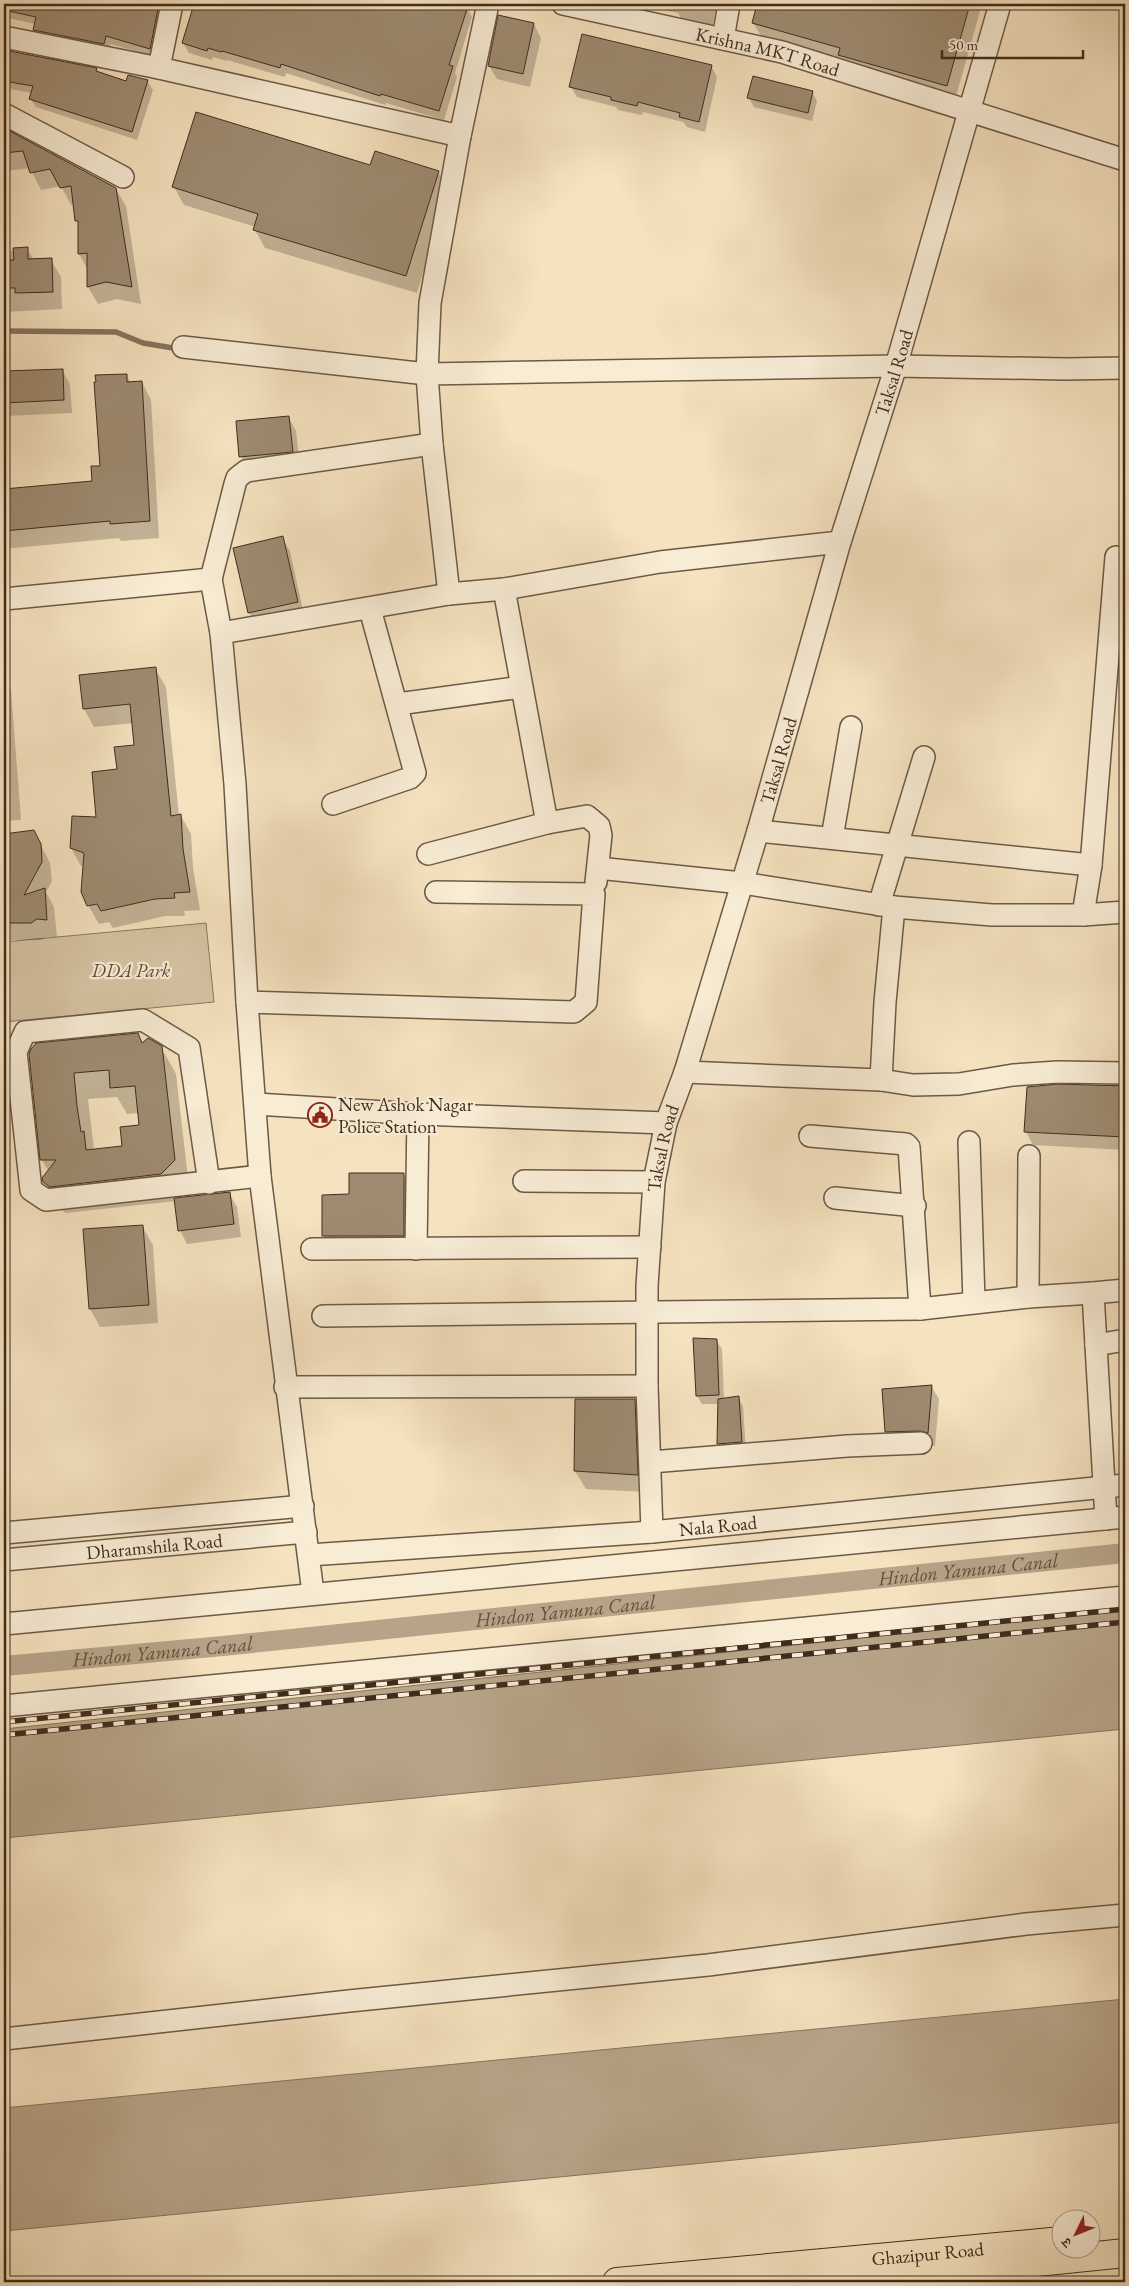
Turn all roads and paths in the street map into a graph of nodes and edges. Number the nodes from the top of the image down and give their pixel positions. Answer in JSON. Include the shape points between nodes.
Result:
{"nodes":[{"id":1,"x":172,"y":4,"type":"edge"},
{"id":2,"x":488,"y":4,"type":"edge"},
{"id":3,"x":563,"y":4,"type":"edge"},
{"id":4,"x":729,"y":4,"type":"edge"},
{"id":5,"x":1000,"y":4,"type":"edge"},
{"id":6,"x":4,"y":37,"type":"edge"},
{"id":7,"x":723,"y":39,"type":"junction"},
{"id":8,"x":159,"y":68,"type":"junction"},
{"id":9,"x":969,"y":111,"type":"junction"},
{"id":10,"x":4,"y":114,"type":"edge"},
{"id":11,"x":460,"y":136,"type":"junction"},
{"id":12,"x":1125,"y":160,"type":"edge"},
{"id":13,"x":123,"y":177,"type":"dead end"},
{"id":14,"x":183,"y":346,"type":"dead end"},
{"id":15,"x":896,"y":366,"type":"junction"},
{"id":16,"x":1125,"y":368,"type":"edge"},
{"id":17,"x":426,"y":374,"type":"junction"},
{"id":18,"x":432,"y":444,"type":"junction"},
{"id":19,"x":840,"y":542,"type":"junction"},
{"id":20,"x":1116,"y":557,"type":"dead end"},
{"id":21,"x":211,"y":579,"type":"junction"},
{"id":22,"x":504,"y":588,"type":"junction"},
{"id":23,"x":449,"y":594,"type":"junction"},
{"id":24,"x":4,"y":599,"type":"edge"},
{"id":25,"x":370,"y":608,"type":"junction"},
{"id":26,"x":221,"y":633,"type":"junction"},
{"id":27,"x":521,"y":687,"type":"junction"},
{"id":28,"x":398,"y":704,"type":"junction"},
{"id":29,"x":851,"y":727,"type":"dead end"},
{"id":30,"x":924,"y":757,"type":"dead end"},
{"id":31,"x":333,"y":804,"type":"dead end"},
{"id":32,"x":547,"y":823,"type":"junction"},
{"id":33,"x":758,"y":831,"type":"junction"},
{"id":34,"x":832,"y":838,"type":"junction"},
{"id":35,"x":896,"y":845,"type":"junction"},
{"id":36,"x":428,"y":854,"type":"dead end"},
{"id":37,"x":1091,"y":865,"type":"junction"},
{"id":38,"x":598,"y":868,"type":"junction"},
{"id":39,"x":742,"y":883,"type":"junction"},
{"id":40,"x":436,"y":892,"type":"dead end"},
{"id":41,"x":594,"y":894,"type":"junction"},
{"id":42,"x":886,"y":906,"type":"junction"},
{"id":43,"x":1125,"y":912,"type":"edge"},
{"id":44,"x":1083,"y":915,"type":"junction"},
{"id":45,"x":247,"y":1002,"type":"junction"},
{"id":46,"x":685,"y":1072,"type":"junction"},
{"id":47,"x":1125,"y":1074,"type":"edge"},
{"id":48,"x":881,"y":1080,"type":"junction"},
{"id":49,"x":256,"y":1104,"type":"junction"},
{"id":50,"x":418,"y":1114,"type":"junction"},
{"id":51,"x":666,"y":1123,"type":"junction"},
{"id":52,"x":810,"y":1136,"type":"dead end"},
{"id":53,"x":969,"y":1142,"type":"dead end"},
{"id":54,"x":1029,"y":1156,"type":"dead end"},
{"id":55,"x":260,"y":1176,"type":"junction"},
{"id":56,"x":524,"y":1181,"type":"dead end"},
{"id":57,"x":654,"y":1182,"type":"junction"},
{"id":58,"x":209,"y":1183,"type":"junction"},
{"id":59,"x":835,"y":1198,"type":"dead end"},
{"id":60,"x":915,"y":1206,"type":"junction"},
{"id":61,"x":650,"y":1247,"type":"junction"},
{"id":62,"x":416,"y":1248,"type":"junction"},
{"id":63,"x":312,"y":1249,"type":"dead end"},
{"id":64,"x":1125,"y":1290,"type":"edge"},
{"id":65,"x":1093,"y":1294,"type":"junction"},
{"id":66,"x":1028,"y":1297,"type":"junction"},
{"id":67,"x":974,"y":1302,"type":"junction"},
{"id":68,"x":920,"y":1309,"type":"junction"},
{"id":69,"x":647,"y":1313,"type":"junction"},
{"id":70,"x":323,"y":1316,"type":"dead end"},
{"id":71,"x":1125,"y":1340,"type":"edge"},
{"id":72,"x":1096,"y":1345,"type":"junction"},
{"id":73,"x":647,"y":1386,"type":"junction"},
{"id":74,"x":285,"y":1387,"type":"junction"},
{"id":75,"x":921,"y":1443,"type":"dead end"},
{"id":76,"x":650,"y":1462,"type":"junction"},
{"id":77,"x":1125,"y":1485,"type":"edge"},
{"id":78,"x":1104,"y":1487,"type":"junction"},
{"id":79,"x":1014,"y":1496,"type":"junction"},
{"id":80,"x":303,"y":1506,"type":"junction"},
{"id":81,"x":1116,"y":1518,"type":"edge"},
{"id":82,"x":1015,"y":1527,"type":"junction"},
{"id":83,"x":306,"y":1532,"type":"junction"},
{"id":84,"x":652,"y":1532,"type":"junction"},
{"id":85,"x":4,"y":1533,"type":"edge"},
{"id":86,"x":309,"y":1555,"type":"junction"},
{"id":87,"x":4,"y":1560,"type":"edge"},
{"id":88,"x":313,"y":1593,"type":"junction"},
{"id":89,"x":1125,"y":1597,"type":"edge"},
{"id":90,"x":4,"y":1624,"type":"edge"},
{"id":91,"x":4,"y":1706,"type":"edge"},
{"id":92,"x":1125,"y":1915,"type":"edge"},
{"id":93,"x":4,"y":2039,"type":"edge"},
{"id":94,"x":1125,"y":2235,"type":"edge"},
{"id":95,"x":1102,"y":2237,"type":"edge"},
{"id":96,"x":1052,"y":2242,"type":"edge"},
{"id":97,"x":1125,"y":2253,"type":"edge"},
{"id":98,"x":617,"y":2282,"type":"edge"},
{"id":99,"x":844,"y":2282,"type":"edge"}],
"edges":[{"from":1,"to":8,"type":"street"},
{"from":2,"to":11,"type":"street"},
{"from":3,"to":7,"type":"street","name":"Krishna MKT Road"},
{"from":4,"to":7,"type":"street"},
{"from":5,"to":9,"type":"street","name":"Taksal Road"},
{"from":6,"to":8,"type":"street"},
{"from":7,"to":9,"type":"street","name":"Krishna MKT Road","via":[[782,52]]},
{"from":8,"to":11,"type":"street"},
{"from":9,"to":12,"type":"street","name":"Krishna MKT Road"},
{"from":9,"to":15,"type":"street","name":"Taksal Road"},
{"from":10,"to":13,"type":"street"},
{"from":11,"to":17,"type":"street","via":[[430,303]]},
{"from":14,"to":17,"type":"street"},
{"from":15,"to":16,"type":"street"},
{"from":15,"to":17,"type":"street"},
{"from":15,"to":19,"type":"street","name":"Taksal Road"},
{"from":17,"to":18,"type":"street"},
{"from":18,"to":21,"type":"street","via":[[242,473],[235,484]]},
{"from":18,"to":23,"type":"street"},
{"from":19,"to":22,"type":"street","via":[[660,562]]},
{"from":19,"to":33,"type":"street","name":"Taksal Road"},
{"from":20,"to":37,"type":"street"},
{"from":21,"to":24,"type":"street"},
{"from":21,"to":26,"type":"street"},
{"from":22,"to":23,"type":"street"},
{"from":22,"to":27,"type":"street"},
{"from":23,"to":25,"type":"street"},
{"from":25,"to":26,"type":"street"},
{"from":25,"to":28,"type":"street"},
{"from":26,"to":45,"type":"street","via":[[235,784]]},
{"from":27,"to":28,"type":"street"},
{"from":27,"to":32,"type":"street"},
{"from":28,"to":31,"type":"street","via":[[414,775]]},
{"from":29,"to":34,"type":"street"},
{"from":30,"to":35,"type":"street"},
{"from":32,"to":36,"type":"street"},
{"from":32,"to":38,"type":"street","via":[[587,816],[594,819],[600,826],[601,835]]},
{"from":33,"to":34,"type":"street"},
{"from":33,"to":39,"type":"street","name":"Taksal Road"},
{"from":34,"to":35,"type":"street"},
{"from":35,"to":37,"type":"street"},
{"from":35,"to":42,"type":"street"},
{"from":37,"to":44,"type":"street"},
{"from":38,"to":39,"type":"street"},
{"from":38,"to":41,"type":"street"},
{"from":39,"to":42,"type":"street"},
{"from":39,"to":46,"type":"street","name":"Taksal Road"},
{"from":40,"to":41,"type":"street"},
{"from":41,"to":45,"type":"street","via":[[586,1002],[574,1012]]},
{"from":42,"to":44,"type":"street","via":[[992,915]]},
{"from":42,"to":48,"type":"street"},
{"from":43,"to":44,"type":"street"},
{"from":45,"to":49,"type":"street"},
{"from":46,"to":48,"type":"street"},
{"from":46,"to":51,"type":"street","name":"Taksal Road"},
{"from":47,"to":48,"type":"street","via":[[1058,1072],[958,1084],[913,1085]]},
{"from":49,"to":50,"type":"street"},
{"from":49,"to":55,"type":"street"},
{"from":50,"to":51,"type":"street"},
{"from":50,"to":62,"type":"street"},
{"from":51,"to":57,"type":"street","name":"Taksal Road"},
{"from":52,"to":60,"type":"street","via":[[906,1144],[911,1152]]},
{"from":53,"to":67,"type":"street"},
{"from":54,"to":66,"type":"street"},
{"from":55,"to":58,"type":"street"},
{"from":55,"to":74,"type":"street"},
{"from":56,"to":57,"type":"street"},
{"from":57,"to":61,"type":"street","name":"Taksal Road"},
{"from":58,"to":58,"type":"street","via":[[46,1200],[31,1190],[16,1052],[25,1032],[143,1020],[189,1048]]},
{"from":59,"to":60,"type":"street"},
{"from":60,"to":68,"type":"street"},
{"from":61,"to":62,"type":"street"},
{"from":61,"to":69,"type":"street","name":"Taksal Road"},
{"from":62,"to":63,"type":"street"},
{"from":64,"to":65,"type":"street"},
{"from":65,"to":66,"type":"street"},
{"from":65,"to":72,"type":"street"},
{"from":66,"to":67,"type":"street"},
{"from":67,"to":68,"type":"street"},
{"from":68,"to":69,"type":"street"},
{"from":69,"to":70,"type":"street"},
{"from":69,"to":73,"type":"street","name":"Taksal Road"},
{"from":71,"to":72,"type":"street"},
{"from":72,"to":78,"type":"street"},
{"from":73,"to":74,"type":"street"},
{"from":73,"to":76,"type":"street","name":"Taksal Road"},
{"from":74,"to":80,"type":"street"},
{"from":75,"to":76,"type":"street"},
{"from":76,"to":84,"type":"street","name":"Taksal Road"},
{"from":77,"to":78,"type":"street","name":"Nala Road"},
{"from":78,"to":79,"type":"street","name":"Nala Road"},
{"from":78,"to":81,"type":"street"},
{"from":79,"to":82,"type":"street"},
{"from":79,"to":84,"type":"street","name":"Nala Road"},
{"from":80,"to":83,"type":"street"},
{"from":80,"to":85,"type":"street","name":"Dharamshila Road"},
{"from":81,"to":82,"type":"street","name":"Nala Road"},
{"from":82,"to":88,"type":"street","name":"Nala Road"},
{"from":83,"to":86,"type":"street"},
{"from":83,"to":87,"type":"street","name":"Dharamshila Road"},
{"from":84,"to":86,"type":"street","name":"Nala Road"},
{"from":86,"to":88,"type":"street"},
{"from":88,"to":90,"type":"street","name":"Nala Road"},
{"from":89,"to":91,"type":"street"},
{"from":92,"to":93,"type":"street","via":[[1026,1924],[708,1965]]},
{"from":94,"to":95,"type":"main road"},
{"from":96,"to":98,"type":"main road","name":"Ghazipur Road"},
{"from":97,"to":99,"type":"main road","name":"Ghazipur Road"}]}
